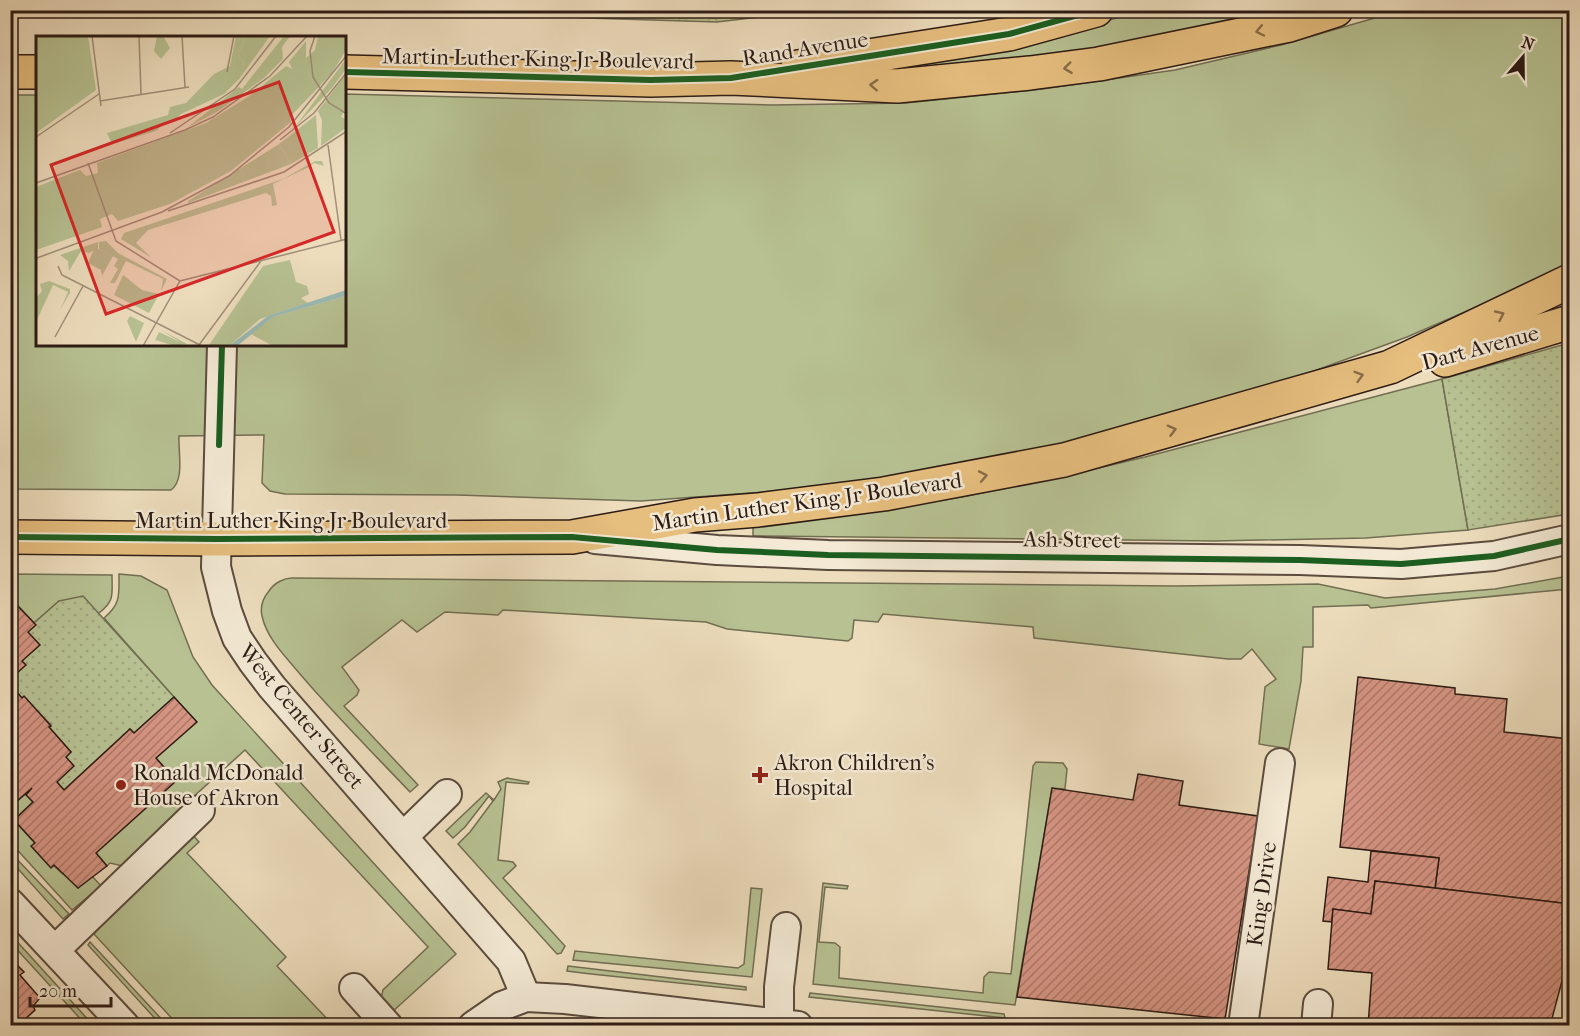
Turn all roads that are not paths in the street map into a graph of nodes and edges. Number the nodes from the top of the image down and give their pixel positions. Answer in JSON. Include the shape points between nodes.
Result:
{"nodes":[{"id":1,"x":1096,"y":10,"type":"edge"},
{"id":2,"x":1336,"y":10,"type":"edge"},
{"id":3,"x":10,"y":72,"type":"edge"},
{"id":4,"x":36,"y":72,"type":"edge"},
{"id":5,"x":346,"y":72,"type":"edge"},
{"id":6,"x":731,"y":78,"type":"junction"},
{"id":7,"x":1569,"y":281,"type":"edge"},
{"id":8,"x":1569,"y":322,"type":"edge"},
{"id":9,"x":222,"y":346,"type":"edge"},
{"id":10,"x":1390,"y":367,"type":"junction"},
{"id":11,"x":10,"y":537,"type":"edge"},
{"id":12,"x":572,"y":537,"type":"junction"},
{"id":13,"x":217,"y":539,"type":"junction"},
{"id":14,"x":1569,"y":539,"type":"edge"},
{"id":15,"x":1280,"y":763,"type":"dead end"},
{"id":16,"x":447,"y":795,"type":"dead end"},
{"id":17,"x":200,"y":810,"type":"dead end"},
{"id":18,"x":404,"y":836,"type":"junction"},
{"id":19,"x":10,"y":903,"type":"edge"},
{"id":20,"x":786,"y":927,"type":"dead end"},
{"id":21,"x":55,"y":950,"type":"junction"},
{"id":22,"x":354,"y":988,"type":"dead end"},
{"id":23,"x":526,"y":998,"type":"junction"},
{"id":24,"x":654,"y":1017,"type":"edge"},
{"id":25,"x":785,"y":1025,"type":"edge"},
{"id":26,"x":125,"y":1026,"type":"edge"},
{"id":27,"x":388,"y":1026,"type":"edge"},
{"id":28,"x":473,"y":1026,"type":"edge"},
{"id":29,"x":1243,"y":1026,"type":"edge"}],
"edges":[{"from":1,"to":6,"type":"main road","name":"Rand Avenue","via":[[1009,34]]},
{"from":2,"to":6,"type":"main road","name":"Martin Luther King Jr Boulevard","one_way":true,"via":[[1289,25],[1178,49],[1030,73],[897,86]]},
{"from":3,"to":4,"type":"main road"},
{"from":5,"to":6,"type":"main road","name":"Martin Luther King Jr Boulevard","via":[[651,80]]},
{"from":10,"to":7,"type":"main road","name":"Martin Luther King Jr Boulevard","one_way":true},
{"from":8,"to":10,"type":"main road","name":"Dart Avenue","via":[[1438,362]]},
{"from":9,"to":13,"type":"street","name":"West Center Street"},
{"from":12,"to":10,"type":"main road","name":"Martin Luther King Jr Boulevard","one_way":true,"via":[[695,515],[884,494],[1064,460]]},
{"from":11,"to":13,"type":"main road","name":"Martin Luther King Jr Boulevard"},
{"from":12,"to":13,"type":"main road","name":"Martin Luther King Jr Boulevard"},
{"from":12,"to":14,"type":"street","name":"Ash Street","via":[[828,555],[1401,564],[1494,556]]},
{"from":13,"to":18,"type":"street","name":"West Center Street","via":[[216,567],[237,638],[300,719]]},
{"from":15,"to":29,"type":"street","name":"King Drive"},
{"from":16,"to":18,"type":"street"},
{"from":17,"to":21,"type":"street"},
{"from":18,"to":23,"type":"street","name":"West Center Street","via":[[511,961]]},
{"from":19,"to":21,"type":"street"},
{"from":20,"to":25,"type":"street","via":[[779,987]]},
{"from":21,"to":26,"type":"street"},
{"from":22,"to":27,"type":"street"},
{"from":23,"to":24,"type":"street","via":[[565,999]]},
{"from":23,"to":28,"type":"street","via":[[502,1006]]},
{"from":24,"to":25,"type":"street"}]}
